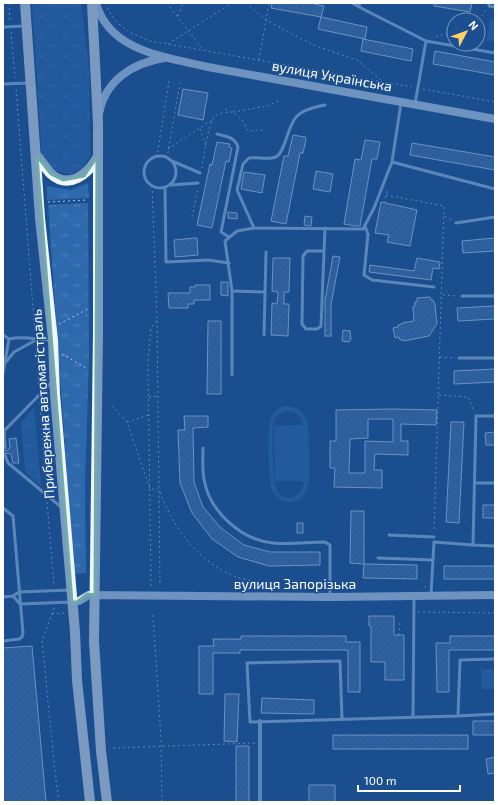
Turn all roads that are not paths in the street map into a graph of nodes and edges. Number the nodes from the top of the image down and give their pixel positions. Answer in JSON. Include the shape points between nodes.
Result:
{"nodes":[{"id":1,"x":25,"y":3,"type":"edge"},
{"id":2,"x":92,"y":3,"type":"edge"},
{"id":3,"x":96,"y":3,"type":"edge"},
{"id":4,"x":352,"y":3,"type":"edge"},
{"id":5,"x":360,"y":3,"type":"edge"},
{"id":6,"x":489,"y":5,"type":"edge"},
{"id":7,"x":359,"y":7,"type":"junction"},
{"id":8,"x":495,"y":7,"type":"edge"},
{"id":9,"x":27,"y":26,"type":"junction"},
{"id":10,"x":3,"y":27,"type":"edge"},
{"id":11,"x":426,"y":41,"type":"junction"},
{"id":12,"x":495,"y":53,"type":"edge"},
{"id":13,"x":165,"y":57,"type":"junction"},
{"id":14,"x":31,"y":83,"type":"junction"},
{"id":15,"x":3,"y":84,"type":"edge"},
{"id":16,"x":401,"y":102,"type":"junction"},
{"id":17,"x":414,"y":104,"type":"junction"},
{"id":18,"x":325,"y":105,"type":"dead end"},
{"id":19,"x":495,"y":119,"type":"edge"},
{"id":20,"x":98,"y":123,"type":"junction"},
{"id":21,"x":217,"y":134,"type":"dead end"},
{"id":22,"x":37,"y":156,"type":"junction"},
{"id":23,"x":97,"y":157,"type":"junction"},
{"id":24,"x":172,"y":161,"type":"junction"},
{"id":25,"x":392,"y":162,"type":"junction"},
{"id":26,"x":200,"y":173,"type":"road end"},
{"id":27,"x":198,"y":183,"type":"road end"},
{"id":28,"x":170,"y":184,"type":"junction"},
{"id":29,"x":165,"y":188,"type":"junction"},
{"id":30,"x":495,"y":189,"type":"edge"},
{"id":31,"x":495,"y":217,"type":"edge"},
{"id":32,"x":456,"y":223,"type":"road end"},
{"id":33,"x":365,"y":226,"type":"junction"},
{"id":34,"x":254,"y":228,"type":"junction"},
{"id":35,"x":325,"y":228,"type":"junction"},
{"id":36,"x":229,"y":237,"type":"junction"},
{"id":37,"x":324,"y":251,"type":"junction"},
{"id":38,"x":266,"y":252,"type":"dead end"},
{"id":39,"x":229,"y":263,"type":"junction"},
{"id":40,"x":434,"y":287,"type":"dead end"},
{"id":41,"x":232,"y":291,"type":"junction"},
{"id":42,"x":265,"y":292,"type":"junction"},
{"id":43,"x":462,"y":296,"type":"road end"},
{"id":44,"x":495,"y":296,"type":"edge"},
{"id":45,"x":3,"y":335,"type":"edge"},
{"id":46,"x":264,"y":335,"type":"dead end"},
{"id":47,"x":10,"y":339,"type":"junction"},
{"id":48,"x":36,"y":340,"type":"junction"},
{"id":49,"x":53,"y":340,"type":"junction"},
{"id":50,"x":459,"y":358,"type":"road end"},
{"id":51,"x":495,"y":358,"type":"edge"},
{"id":52,"x":6,"y":362,"type":"junction"},
{"id":53,"x":3,"y":373,"type":"edge"},
{"id":54,"x":232,"y":375,"type":"dead end"},
{"id":55,"x":56,"y":378,"type":"junction"},
{"id":56,"x":495,"y":416,"type":"edge"},
{"id":57,"x":5,"y":448,"type":"dead end"},
{"id":58,"x":203,"y":448,"type":"dead end"},
{"id":59,"x":5,"y":455,"type":"dead end"},
{"id":60,"x":475,"y":483,"type":"junction"},
{"id":61,"x":495,"y":483,"type":"edge"},
{"id":62,"x":3,"y":508,"type":"edge"},
{"id":63,"x":64,"y":510,"type":"junction"},
{"id":64,"x":390,"y":535,"type":"dead end"},
{"id":65,"x":434,"y":537,"type":"road end"},
{"id":66,"x":473,"y":545,"type":"junction"},
{"id":67,"x":495,"y":546,"type":"edge"},
{"id":68,"x":378,"y":558,"type":"dead end"},
{"id":69,"x":433,"y":560,"type":"junction"},
{"id":70,"x":71,"y":590,"type":"junction"},
{"id":71,"x":19,"y":592,"type":"junction"},
{"id":72,"x":428,"y":594,"type":"junction"},
{"id":73,"x":95,"y":595,"type":"junction"},
{"id":74,"x":495,"y":595,"type":"edge"},
{"id":75,"x":13,"y":596,"type":"junction"},
{"id":76,"x":414,"y":596,"type":"junction"},
{"id":77,"x":3,"y":597,"type":"edge"},
{"id":78,"x":330,"y":597,"type":"junction"},
{"id":79,"x":72,"y":602,"type":"junction"},
{"id":80,"x":20,"y":604,"type":"junction"},
{"id":81,"x":3,"y":641,"type":"edge"},
{"id":82,"x":495,"y":659,"type":"edge"},
{"id":83,"x":495,"y":714,"type":"edge"},
{"id":84,"x":458,"y":716,"type":"junction"},
{"id":85,"x":413,"y":717,"type":"junction"},
{"id":86,"x":342,"y":719,"type":"junction"},
{"id":87,"x":260,"y":721,"type":"junction"},
{"id":88,"x":90,"y":802,"type":"edge"},
{"id":89,"x":107,"y":802,"type":"edge"},
{"id":90,"x":260,"y":802,"type":"edge"}],
"edges":[{"from":1,"to":9,"type":"main road","name":"Прибережна автомагістраль"},
{"from":2,"to":20,"type":"main road"},
{"from":3,"to":13,"type":"main road","name":"вулиця Українська","via":[[104,24],[120,40]]},
{"from":4,"to":7,"type":"lane"},
{"from":5,"to":7,"type":"lane"},
{"from":6,"to":8,"type":"lane"},
{"from":7,"to":11,"type":"lane"},
{"from":9,"to":10,"type":"lane"},
{"from":9,"to":14,"type":"main road","name":"Прибережна автомагістраль"},
{"from":11,"to":12,"type":"lane"},
{"from":11,"to":17,"type":"lane"},
{"from":13,"to":16,"type":"main road","name":"вулиця Українська"},
{"from":13,"to":20,"type":"main road","name":"вулиця Українська","via":[[136,65],[117,80],[103,100]]},
{"from":14,"to":15,"type":"lane"},
{"from":14,"to":22,"type":"main road","name":"Прибережна автомагістраль"},
{"from":16,"to":17,"type":"main road","name":"вулиця Українська"},
{"from":16,"to":25,"type":"lane"},
{"from":17,"to":19,"type":"main road","name":"вулиця Українська"},
{"from":18,"to":34,"type":"lane","via":[[308,109],[297,116],[291,124],[282,151],[276,157],[249,158],[243,164],[238,190]]},
{"from":20,"to":23,"type":"main road"},
{"from":21,"to":36,"type":"lane","via":[[232,138],[238,147],[221,232]]},
{"from":22,"to":23,"type":"main road","via":[[51,174],[63,180],[84,176],[92,168]]},
{"from":22,"to":49,"type":"main road","name":"Прибережна автомагістраль","via":[[40,218]]},
{"from":23,"to":73,"type":"main road"},
{"from":24,"to":26,"type":"lane"},
{"from":24,"to":28,"type":"lane","via":[[176,173]]},
{"from":24,"to":29,"type":"lane","via":[[157,157],[148,162],[144,171],[147,182],[152,186]]},
{"from":25,"to":30,"type":"lane"},
{"from":25,"to":33,"type":"lane"},
{"from":27,"to":28,"type":"lane"},
{"from":28,"to":29,"type":"lane"},
{"from":29,"to":39,"type":"lane","via":[[166,262],[208,260]]},
{"from":31,"to":32,"type":"lane"},
{"from":33,"to":35,"type":"lane","via":[[358,229]]},
{"from":33,"to":40,"type":"lane","via":[[368,234],[364,275],[372,280]]},
{"from":34,"to":35,"type":"lane"},
{"from":34,"to":36,"type":"lane","via":[[237,231]]},
{"from":35,"to":37,"type":"lane"},
{"from":36,"to":39,"type":"lane","via":[[224,241]]},
{"from":37,"to":37,"type":"lane","via":[[321,326],[317,329],[306,329],[302,324],[303,256],[307,251]]},
{"from":38,"to":42,"type":"lane"},
{"from":39,"to":41,"type":"lane"},
{"from":41,"to":42,"type":"lane"},
{"from":41,"to":54,"type":"lane"},
{"from":42,"to":46,"type":"lane"},
{"from":43,"to":44,"type":"lane"},
{"from":45,"to":47,"type":"lane"},
{"from":47,"to":48,"type":"lane","via":[[19,336]]},
{"from":47,"to":52,"type":"lane"},
{"from":48,"to":49,"type":"lane"},
{"from":48,"to":52,"type":"lane","via":[[14,352]]},
{"from":49,"to":55,"type":"main road","name":"Прибережна автомагістраль"},
{"from":50,"to":51,"type":"lane"},
{"from":52,"to":53,"type":"lane"},
{"from":55,"to":57,"type":"lane","via":[[4,431]]},
{"from":55,"to":63,"type":"main road","name":"Прибережна автомагістраль"},
{"from":56,"to":60,"type":"lane","via":[[476,416]]},
{"from":58,"to":78,"type":"lane","via":[[204,479],[211,501],[226,520],[248,536],[272,543],[325,542],[330,545]]},
{"from":59,"to":63,"type":"lane","via":[[8,463]]},
{"from":60,"to":61,"type":"lane"},
{"from":60,"to":66,"type":"lane"},
{"from":62,"to":71,"type":"lane","via":[[13,516]]},
{"from":63,"to":70,"type":"main road","name":"Прибережна автомагістраль"},
{"from":64,"to":65,"type":"lane"},
{"from":66,"to":67,"type":"lane"},
{"from":66,"to":69,"type":"lane","via":[[434,542]]},
{"from":68,"to":69,"type":"lane"},
{"from":69,"to":72,"type":"lane"},
{"from":70,"to":71,"type":"lane"},
{"from":70,"to":79,"type":"main road","name":"Прибережна автомагістраль"},
{"from":71,"to":75,"type":"lane"},
{"from":71,"to":80,"type":"lane"},
{"from":72,"to":74,"type":"main road","name":"вулиця Запорізька"},
{"from":72,"to":76,"type":"main road","name":"вулиця Запорізька"},
{"from":73,"to":78,"type":"main road","name":"вулиця Запорізька"},
{"from":73,"to":79,"type":"main road","via":[[88,595],[80,601]]},
{"from":73,"to":89,"type":"main road","via":[[94,642]]},
{"from":75,"to":77,"type":"lane"},
{"from":75,"to":80,"type":"lane"},
{"from":76,"to":78,"type":"main road","name":"вулиця Запорізька"},
{"from":76,"to":85,"type":"lane"},
{"from":79,"to":80,"type":"lane"},
{"from":79,"to":88,"type":"main road","name":"Прибережна автомагістраль"},
{"from":80,"to":81,"type":"lane","via":[[22,637]]},
{"from":82,"to":84,"type":"lane","via":[[460,660]]},
{"from":83,"to":84,"type":"lane"},
{"from":84,"to":85,"type":"lane"},
{"from":85,"to":86,"type":"lane"},
{"from":86,"to":87,"type":"lane"},
{"from":86,"to":87,"type":"lane","via":[[340,661],[247,663],[250,722]]},
{"from":87,"to":90,"type":"street"}]}
